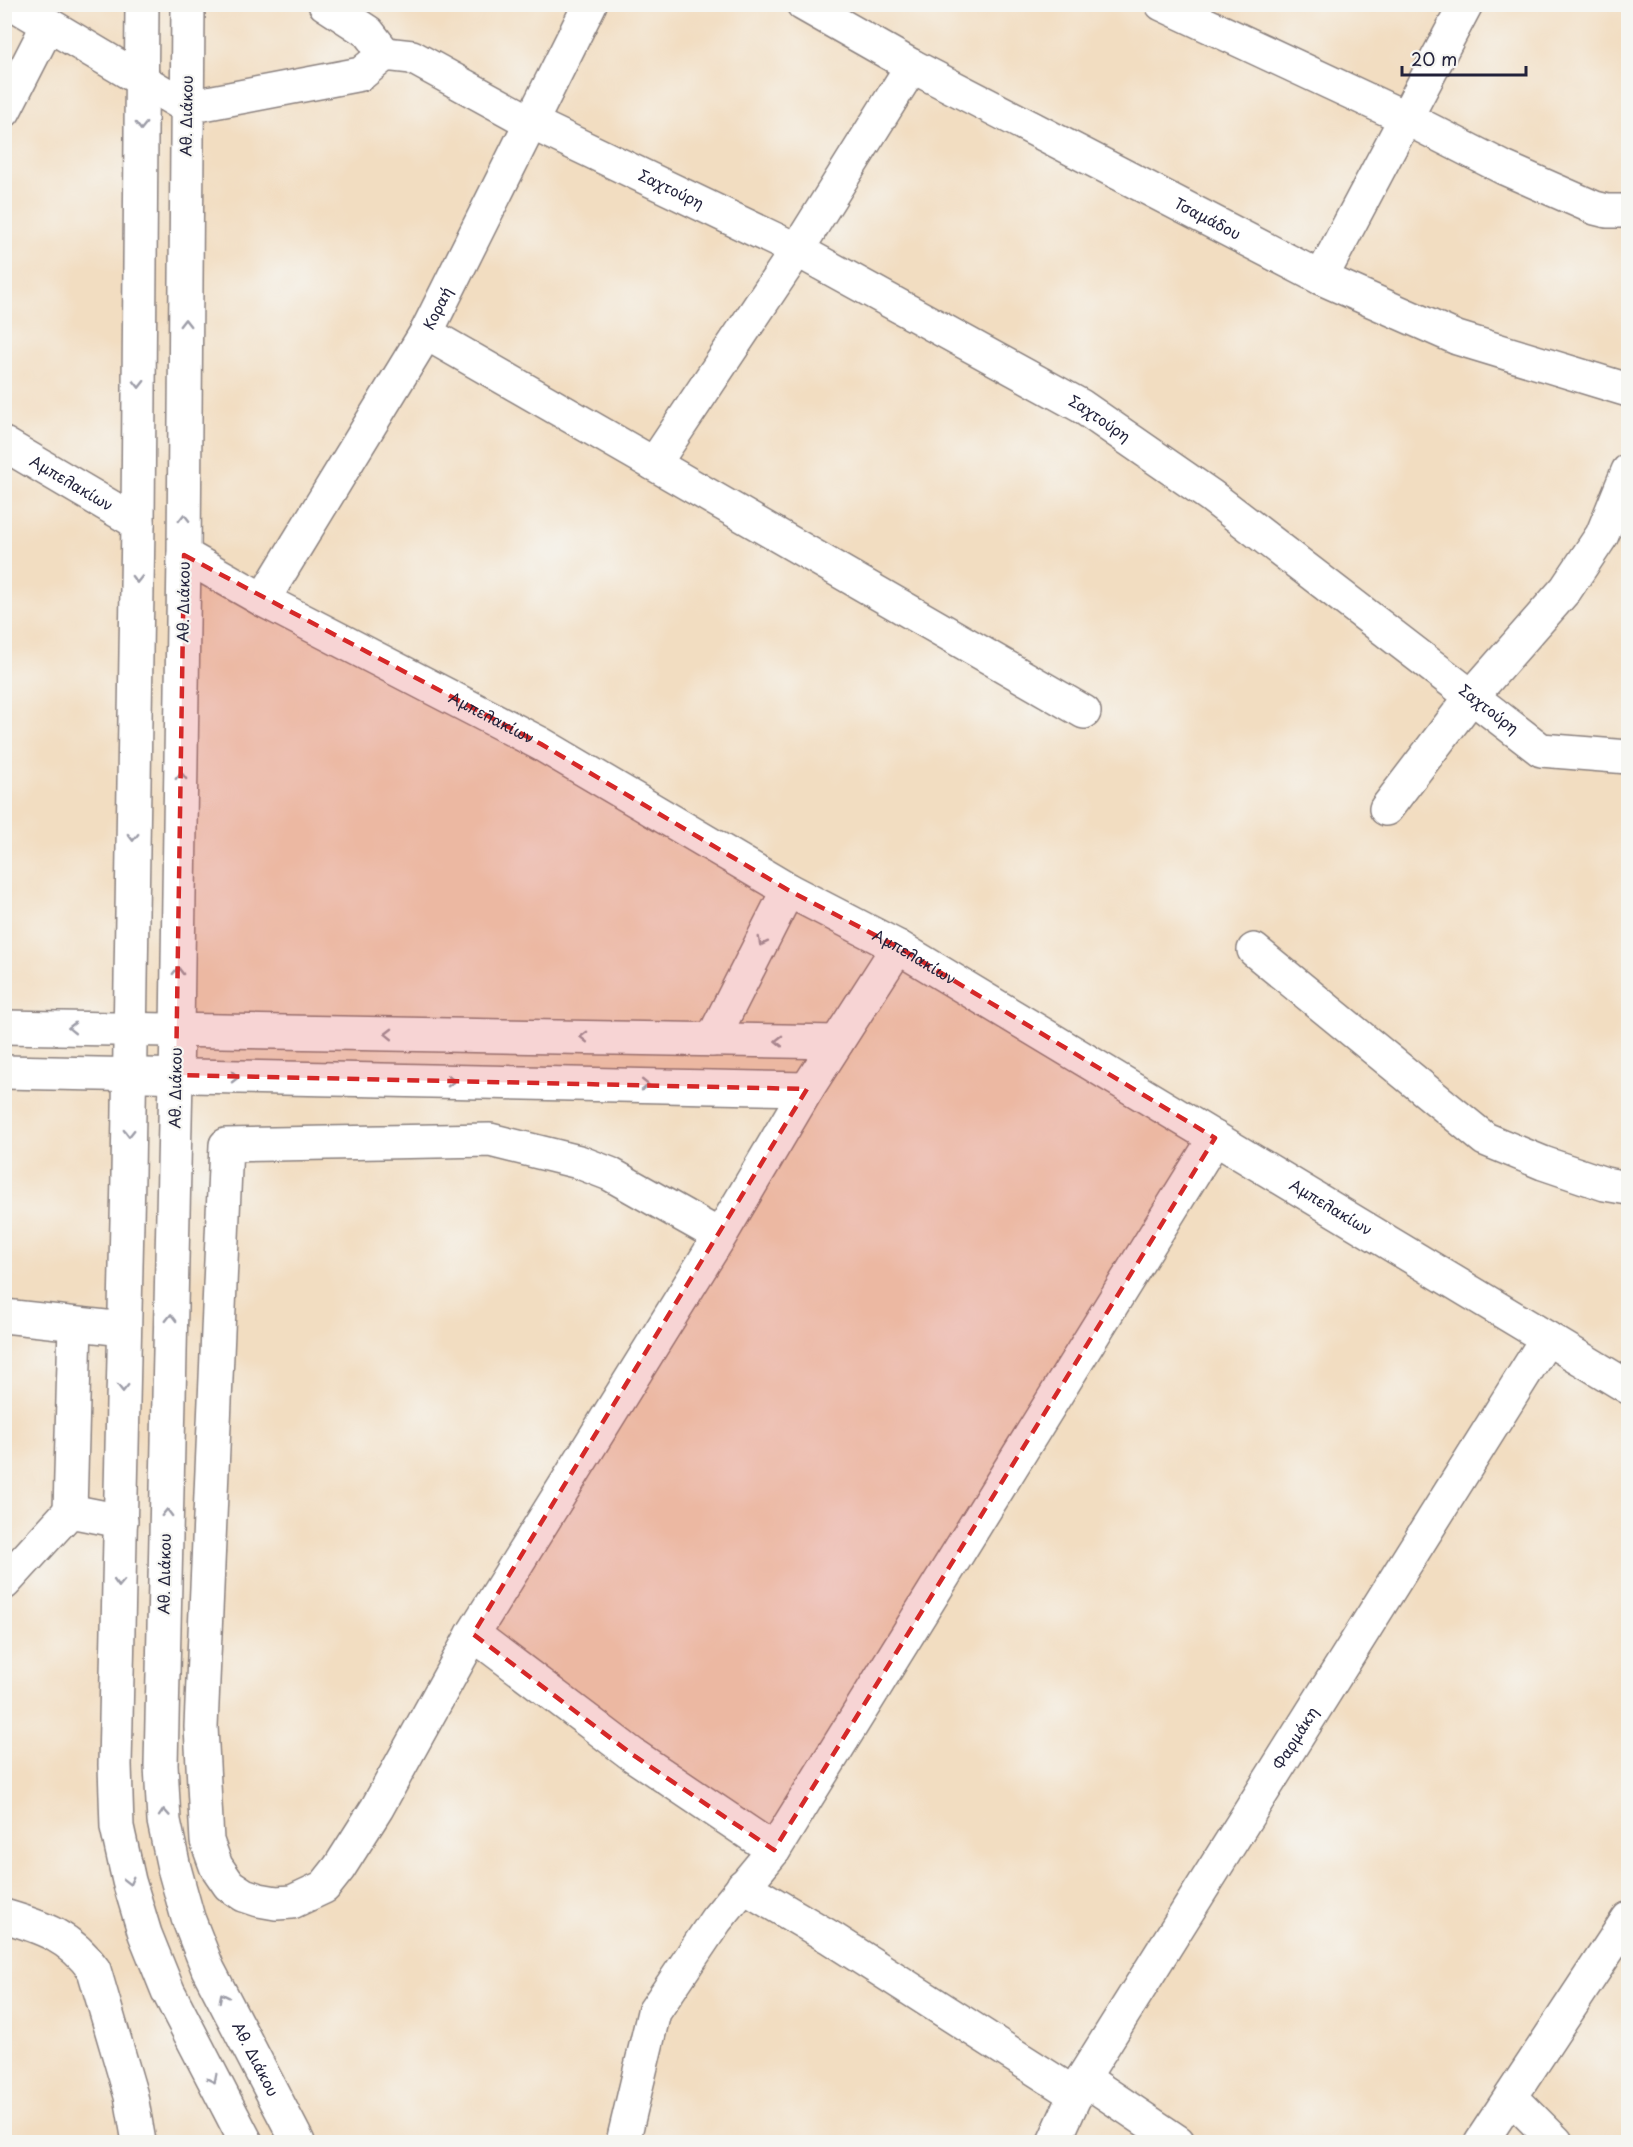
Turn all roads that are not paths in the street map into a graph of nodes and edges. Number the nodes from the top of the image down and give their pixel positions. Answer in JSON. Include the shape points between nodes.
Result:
{"nodes":[{"id":1,"x":14,"y":4,"type":"edge"},
{"id":2,"x":142,"y":4,"type":"edge"},
{"id":3,"x":188,"y":4,"type":"edge"},
{"id":4,"x":325,"y":4,"type":"edge"},
{"id":5,"x":590,"y":4,"type":"edge"},
{"id":6,"x":803,"y":4,"type":"edge"},
{"id":7,"x":1162,"y":4,"type":"edge"},
{"id":8,"x":1466,"y":4,"type":"edge"},
{"id":9,"x":48,"y":25,"type":"junction"},
{"id":10,"x":385,"y":54,"type":"junction"},
{"id":11,"x":912,"y":66,"type":"junction"},
{"id":12,"x":141,"y":80,"type":"junction"},
{"id":13,"x":187,"y":107,"type":"junction"},
{"id":14,"x":4,"y":111,"type":"edge"},
{"id":15,"x":1406,"y":118,"type":"junction"},
{"id":16,"x":532,"y":123,"type":"junction"},
{"id":17,"x":1629,"y":211,"type":"edge"},
{"id":18,"x":796,"y":250,"type":"junction"},
{"id":19,"x":1321,"y":278,"type":"junction"},
{"id":20,"x":426,"y":333,"type":"junction"},
{"id":21,"x":1629,"y":390,"type":"edge"},
{"id":22,"x":4,"y":444,"type":"edge"},
{"id":23,"x":654,"y":464,"type":"junction"},
{"id":24,"x":1629,"y":471,"type":"edge"},
{"id":25,"x":138,"y":523,"type":"junction"},
{"id":26,"x":184,"y":555,"type":"junction"},
{"id":27,"x":263,"y":600,"type":"junction"},
{"id":28,"x":1472,"y":696,"type":"junction"},
{"id":29,"x":1084,"y":712,"type":"dead end"},
{"id":30,"x":1629,"y":757,"type":"edge"},
{"id":31,"x":1386,"y":809,"type":"dead end"},
{"id":32,"x":788,"y":890,"type":"junction"},
{"id":33,"x":898,"y":948,"type":"junction"},
{"id":34,"x":1254,"y":950,"type":"dead end"},
{"id":35,"x":4,"y":1027,"type":"edge"},
{"id":36,"x":130,"y":1029,"type":"junction"},
{"id":37,"x":177,"y":1030,"type":"junction"},
{"id":38,"x":712,"y":1040,"type":"junction"},
{"id":39,"x":837,"y":1042,"type":"junction"},
{"id":40,"x":4,"y":1072,"type":"edge"},
{"id":41,"x":129,"y":1074,"type":"junction"},
{"id":42,"x":176,"y":1075,"type":"junction"},
{"id":43,"x":807,"y":1089,"type":"junction"},
{"id":44,"x":1215,"y":1138,"type":"junction"},
{"id":45,"x":1629,"y":1188,"type":"edge"},
{"id":46,"x":720,"y":1236,"type":"junction"},
{"id":47,"x":4,"y":1316,"type":"edge"},
{"id":48,"x":75,"y":1323,"type":"junction"},
{"id":49,"x":124,"y":1329,"type":"junction"},
{"id":50,"x":1547,"y":1338,"type":"junction"},
{"id":51,"x":1629,"y":1387,"type":"edge"},
{"id":52,"x":70,"y":1511,"type":"junction"},
{"id":53,"x":121,"y":1521,"type":"junction"},
{"id":54,"x":4,"y":1583,"type":"edge"},
{"id":55,"x":473,"y":1634,"type":"junction"},
{"id":56,"x":774,"y":1850,"type":"junction"},
{"id":57,"x":742,"y":1886,"type":"junction"},
{"id":58,"x":4,"y":1916,"type":"edge"},
{"id":59,"x":1629,"y":1919,"type":"edge"},
{"id":60,"x":1079,"y":2087,"type":"junction"},
{"id":61,"x":1511,"y":2097,"type":"junction"},
{"id":62,"x":139,"y":2142,"type":"edge"},
{"id":63,"x":246,"y":2142,"type":"edge"},
{"id":64,"x":298,"y":2142,"type":"edge"},
{"id":65,"x":623,"y":2142,"type":"edge"},
{"id":66,"x":1054,"y":2142,"type":"edge"},
{"id":67,"x":1179,"y":2142,"type":"edge"},
{"id":68,"x":1481,"y":2142,"type":"edge"},
{"id":69,"x":1556,"y":2142,"type":"edge"}],
"edges":[{"from":1,"to":9,"type":"street"},
{"from":2,"to":12,"type":"street"},
{"from":3,"to":13,"type":"street","name":"Αθ. Διάκου"},
{"from":4,"to":10,"type":"street","via":[[368,32]]},
{"from":5,"to":16,"type":"street","name":"Κοραή"},
{"from":6,"to":11,"type":"street","name":"Τσαμάδου"},
{"from":7,"to":15,"type":"street"},
{"from":8,"to":15,"type":"street"},
{"from":9,"to":12,"type":"street"},
{"from":9,"to":14,"type":"street"},
{"from":10,"to":13,"type":"street","via":[[361,74]]},
{"from":10,"to":16,"type":"street","name":"Σαχτούρη","via":[[412,57]]},
{"from":11,"to":18,"type":"street"},
{"from":11,"to":19,"type":"street","name":"Τσαμάδου"},
{"from":12,"to":13,"type":"street"},
{"from":12,"to":25,"type":"street","one_way":true},
{"from":26,"to":13,"type":"street","name":"Αθ. Διάκου","one_way":true},
{"from":15,"to":17,"type":"street","via":[[1504,168],[1595,208]]},
{"from":15,"to":19,"type":"street"},
{"from":16,"to":18,"type":"street","name":"Σαχτούρη"},
{"from":16,"to":20,"type":"street","name":"Κοραή"},
{"from":18,"to":23,"type":"street"},
{"from":18,"to":28,"type":"street","name":"Σαχτούρη","via":[[1081,406],[1211,496]]},
{"from":19,"to":21,"type":"street","name":"Τσαμάδου","via":[[1457,338]]},
{"from":20,"to":23,"type":"street"},
{"from":20,"to":27,"type":"street","name":"Κοραή"},
{"from":22,"to":25,"type":"street","name":"Αμπελακίων"},
{"from":23,"to":29,"type":"street"},
{"from":24,"to":28,"type":"street","via":[[1602,535],[1566,589]]},
{"from":25,"to":36,"type":"street","one_way":true},
{"from":26,"to":27,"type":"street","name":"Αμπελακίων"},
{"from":37,"to":26,"type":"street","name":"Αθ. Διάκου","one_way":true},
{"from":27,"to":32,"type":"street","name":"Αμπελακίων","via":[[541,744]]},
{"from":28,"to":30,"type":"street","name":"Σαχτούρη","via":[[1541,750]]},
{"from":28,"to":31,"type":"street"},
{"from":32,"to":33,"type":"street","name":"Αμπελακίων"},
{"from":32,"to":38,"type":"street","one_way":true},
{"from":33,"to":39,"type":"street"},
{"from":33,"to":44,"type":"street","name":"Αμπελακίων"},
{"from":34,"to":45,"type":"street","via":[[1485,1139],[1543,1163]]},
{"from":36,"to":35,"type":"street","one_way":true},
{"from":36,"to":37,"type":"street"},
{"from":36,"to":41,"type":"street"},
{"from":38,"to":37,"type":"street","one_way":true},
{"from":37,"to":42,"type":"street","name":"Αθ. Διάκου"},
{"from":39,"to":38,"type":"street","one_way":true},
{"from":39,"to":43,"type":"street"},
{"from":40,"to":41,"type":"street"},
{"from":41,"to":42,"type":"street"},
{"from":41,"to":49,"type":"street","one_way":true},
{"from":42,"to":43,"type":"street","one_way":true},
{"from":64,"to":42,"type":"street","name":"Αθ. Διάκου","one_way":true,"via":[[208,1969],[174,1868],[164,1821],[161,1765]]},
{"from":43,"to":46,"type":"street"},
{"from":44,"to":50,"type":"street","name":"Αμπελακίων"},
{"from":44,"to":56,"type":"street"},
{"from":46,"to":55,"type":"street"},
{"from":46,"to":55,"type":"street","via":[[610,1174],[579,1162],[490,1140],[226,1145],[201,1727],[207,1841],[216,1866],[229,1885],[244,1895],[276,1903],[292,1902],[324,1887],[377,1808]]},
{"from":47,"to":48,"type":"street"},
{"from":48,"to":49,"type":"street"},
{"from":48,"to":52,"type":"street"},
{"from":49,"to":53,"type":"street","one_way":true},
{"from":50,"to":51,"type":"street","name":"Αμπελακίων"},
{"from":50,"to":60,"type":"street","name":"Φαρμάκη"},
{"from":52,"to":53,"type":"street"},
{"from":52,"to":54,"type":"street"},
{"from":53,"to":63,"type":"street","one_way":true,"via":[[117,1827],[145,1934],[168,1991]]},
{"from":55,"to":56,"type":"street","via":[[633,1755]]},
{"from":56,"to":57,"type":"street"},
{"from":57,"to":60,"type":"street"},
{"from":57,"to":65,"type":"street","via":[[654,2012]]},
{"from":58,"to":62,"type":"street","via":[[59,1936],[84,1955],[94,1970],[131,2096]]},
{"from":59,"to":61,"type":"street"},
{"from":60,"to":66,"type":"street","name":"Φαρμάκη"},
{"from":60,"to":67,"type":"street"},
{"from":61,"to":68,"type":"street"},
{"from":61,"to":69,"type":"street"}]}
